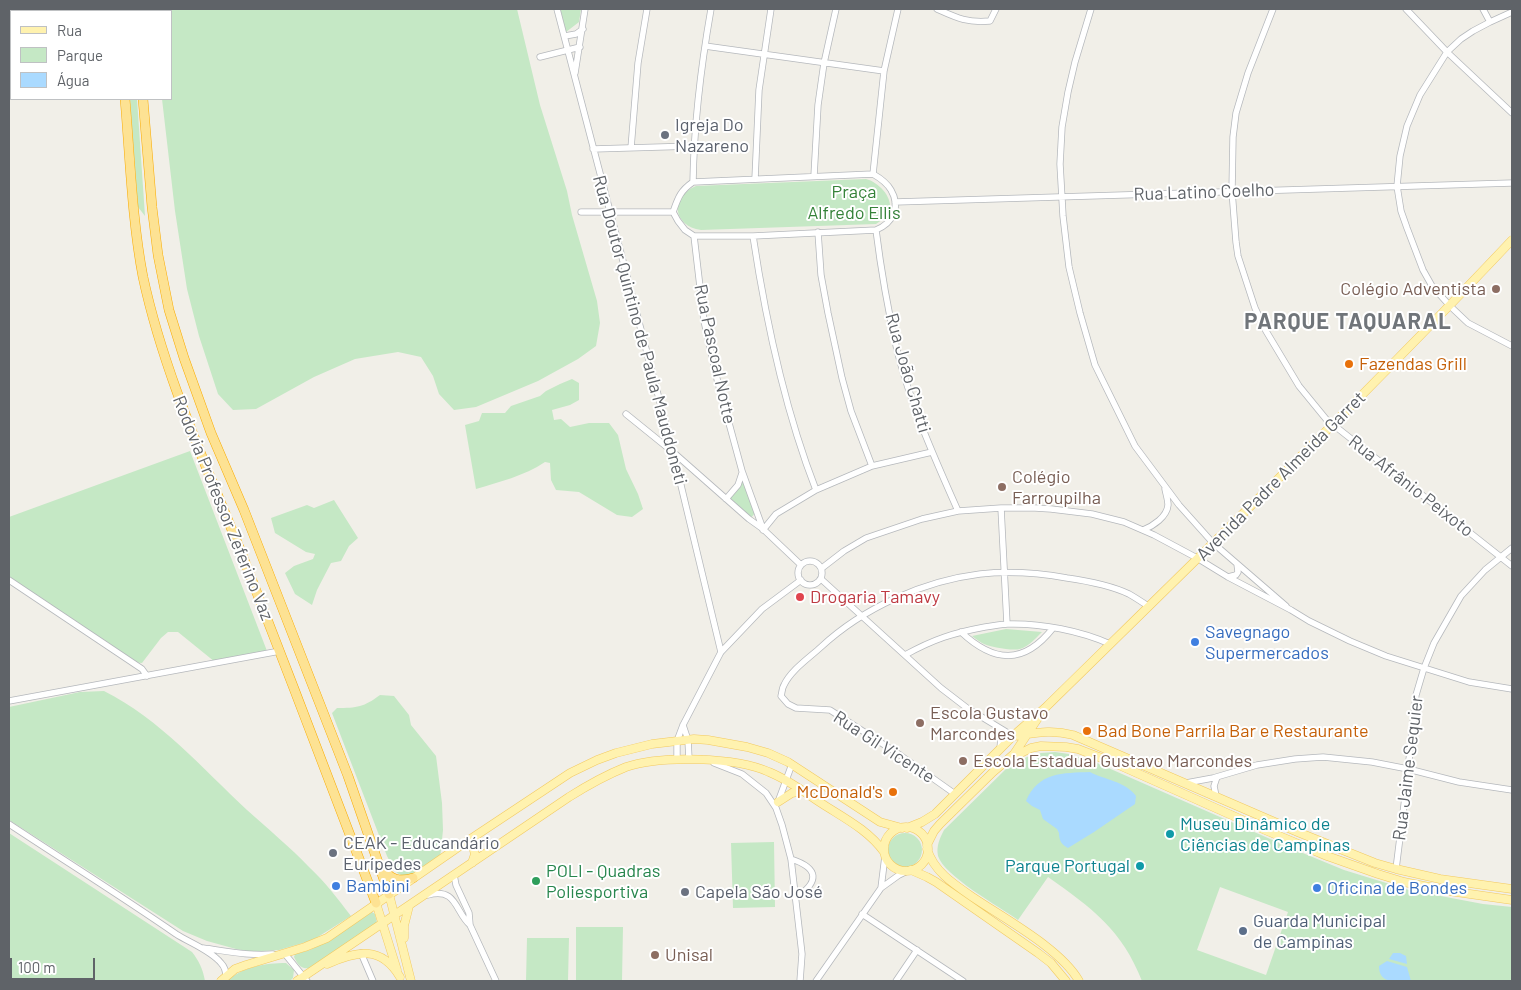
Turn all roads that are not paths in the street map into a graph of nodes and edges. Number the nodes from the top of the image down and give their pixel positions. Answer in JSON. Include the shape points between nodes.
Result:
{"nodes":[{"id":1,"x":557,"y":9,"type":"edge"},
{"id":2,"x":585,"y":9,"type":"edge"},
{"id":3,"x":647,"y":9,"type":"edge"},
{"id":4,"x":711,"y":9,"type":"edge"},
{"id":5,"x":771,"y":9,"type":"edge"},
{"id":6,"x":836,"y":9,"type":"edge"},
{"id":7,"x":898,"y":9,"type":"edge"},
{"id":8,"x":937,"y":9,"type":"edge"},
{"id":9,"x":996,"y":9,"type":"edge"},
{"id":10,"x":1091,"y":9,"type":"edge"},
{"id":11,"x":1273,"y":9,"type":"edge"},
{"id":12,"x":1406,"y":9,"type":"edge"},
{"id":13,"x":1483,"y":9,"type":"edge"},
{"id":14,"x":1512,"y":12,"type":"edge"},
{"id":15,"x":1490,"y":22,"type":"junction"},
{"id":16,"x":582,"y":29,"type":"junction"},
{"id":17,"x":564,"y":36,"type":"junction"},
{"id":18,"x":704,"y":46,"type":"junction"},
{"id":19,"x":580,"y":47,"type":"junction"},
{"id":20,"x":568,"y":50,"type":"junction"},
{"id":21,"x":1447,"y":52,"type":"junction"},
{"id":22,"x":764,"y":54,"type":"junction"},
{"id":23,"x":540,"y":57,"type":"dead end"},
{"id":24,"x":824,"y":63,"type":"junction"},
{"id":25,"x":884,"y":71,"type":"junction"},
{"id":26,"x":575,"y":75,"type":"junction"},
{"id":27,"x":125,"y":100,"type":"edge"},
{"id":28,"x":143,"y":100,"type":"edge"},
{"id":29,"x":1512,"y":113,"type":"edge"},
{"id":30,"x":694,"y":146,"type":"junction"},
{"id":31,"x":631,"y":148,"type":"junction"},
{"id":32,"x":593,"y":149,"type":"junction"},
{"id":33,"x":874,"y":174,"type":"junction"},
{"id":34,"x":814,"y":176,"type":"junction"},
{"id":35,"x":755,"y":179,"type":"junction"},
{"id":36,"x":693,"y":182,"type":"junction"},
{"id":37,"x":1512,"y":183,"type":"edge"},
{"id":38,"x":1397,"y":186,"type":"junction"},
{"id":39,"x":1232,"y":191,"type":"junction"},
{"id":40,"x":1062,"y":197,"type":"junction"},
{"id":41,"x":895,"y":202,"type":"junction"},
{"id":42,"x":609,"y":211,"type":"junction"},
{"id":43,"x":581,"y":212,"type":"dead end"},
{"id":44,"x":673,"y":212,"type":"junction"},
{"id":45,"x":876,"y":230,"type":"junction"},
{"id":46,"x":818,"y":232,"type":"junction"},
{"id":47,"x":694,"y":236,"type":"junction"},
{"id":48,"x":753,"y":236,"type":"junction"},
{"id":49,"x":1512,"y":240,"type":"edge"},
{"id":50,"x":1450,"y":306,"type":"junction"},
{"id":51,"x":1512,"y":346,"type":"edge"},
{"id":52,"x":626,"y":414,"type":"dead end"},
{"id":53,"x":1333,"y":424,"type":"junction"},
{"id":54,"x":673,"y":452,"type":"junction"},
{"id":55,"x":932,"y":452,"type":"junction"},
{"id":56,"x":872,"y":466,"type":"junction"},
{"id":57,"x":742,"y":471,"type":"junction"},
{"id":58,"x":1164,"y":487,"type":"junction"},
{"id":59,"x":816,"y":490,"type":"junction"},
{"id":60,"x":726,"y":499,"type":"junction"},
{"id":61,"x":1179,"y":505,"type":"junction"},
{"id":62,"x":1168,"y":506,"type":"junction"},
{"id":63,"x":1002,"y":508,"type":"junction"},
{"id":64,"x":958,"y":511,"type":"junction"},
{"id":65,"x":1154,"y":526,"type":"junction"},
{"id":66,"x":763,"y":530,"type":"junction"},
{"id":67,"x":1143,"y":530,"type":"junction"},
{"id":68,"x":1154,"y":535,"type":"junction"},
{"id":69,"x":1214,"y":543,"type":"junction"},
{"id":70,"x":1512,"y":548,"type":"edge"},
{"id":71,"x":1501,"y":557,"type":"junction"},
{"id":72,"x":1197,"y":558,"type":"junction"},
{"id":73,"x":1236,"y":563,"type":"junction"},
{"id":74,"x":801,"y":565,"type":"junction"},
{"id":75,"x":1512,"y":566,"type":"edge"},
{"id":76,"x":822,"y":568,"type":"junction"},
{"id":77,"x":1004,"y":574,"type":"junction"},
{"id":78,"x":1252,"y":577,"type":"junction"},
{"id":79,"x":1228,"y":578,"type":"junction"},
{"id":80,"x":821,"y":579,"type":"junction"},
{"id":81,"x":9,"y":580,"type":"edge"},
{"id":82,"x":800,"y":580,"type":"junction"},
{"id":83,"x":1245,"y":586,"type":"junction"},
{"id":84,"x":1148,"y":606,"type":"junction"},
{"id":85,"x":1291,"y":610,"type":"junction"},
{"id":86,"x":862,"y":617,"type":"junction"},
{"id":87,"x":1007,"y":624,"type":"junction"},
{"id":88,"x":1053,"y":628,"type":"junction"},
{"id":89,"x":961,"y":632,"type":"junction"},
{"id":90,"x":1110,"y":644,"type":"junction"},
{"id":91,"x":280,"y":651,"type":"junction"},
{"id":92,"x":721,"y":652,"type":"junction"},
{"id":93,"x":905,"y":655,"type":"junction"},
{"id":94,"x":1424,"y":668,"type":"junction"},
{"id":95,"x":147,"y":676,"type":"junction"},
{"id":96,"x":1512,"y":689,"type":"edge"},
{"id":97,"x":10,"y":699,"type":"edge"},
{"id":98,"x":1045,"y":708,"type":"junction"},
{"id":99,"x":1038,"y":718,"type":"junction"},
{"id":100,"x":683,"y":725,"type":"junction"},
{"id":101,"x":994,"y":725,"type":"junction"},
{"id":102,"x":1045,"y":731,"type":"junction"},
{"id":103,"x":1028,"y":733,"type":"junction"},
{"id":104,"x":1013,"y":736,"type":"junction"},
{"id":105,"x":688,"y":740,"type":"junction"},
{"id":106,"x":677,"y":741,"type":"junction"},
{"id":107,"x":998,"y":751,"type":"junction"},
{"id":108,"x":689,"y":759,"type":"junction"},
{"id":109,"x":700,"y":759,"type":"junction"},
{"id":110,"x":677,"y":760,"type":"junction"},
{"id":111,"x":1007,"y":760,"type":"junction"},
{"id":112,"x":792,"y":764,"type":"junction"},
{"id":113,"x":1408,"y":769,"type":"junction"},
{"id":114,"x":810,"y":776,"type":"junction"},
{"id":115,"x":1217,"y":777,"type":"junction"},
{"id":116,"x":786,"y":780,"type":"junction"},
{"id":117,"x":1186,"y":783,"type":"junction"},
{"id":118,"x":800,"y":789,"type":"junction"},
{"id":119,"x":1512,"y":790,"type":"edge"},
{"id":120,"x":955,"y":794,"type":"junction"},
{"id":121,"x":1216,"y":796,"type":"junction"},
{"id":122,"x":777,"y":805,"type":"junction"},
{"id":123,"x":9,"y":824,"type":"edge"},
{"id":124,"x":904,"y":828,"type":"junction"},
{"id":125,"x":460,"y":846,"type":"junction"},
{"id":126,"x":372,"y":847,"type":"junction"},
{"id":127,"x":927,"y":847,"type":"junction"},
{"id":128,"x":884,"y":854,"type":"junction"},
{"id":129,"x":790,"y":859,"type":"junction"},
{"id":130,"x":472,"y":862,"type":"junction"},
{"id":131,"x":1396,"y":869,"type":"junction"},
{"id":132,"x":909,"y":871,"type":"junction"},
{"id":133,"x":454,"y":875,"type":"junction"},
{"id":134,"x":412,"y":878,"type":"junction"},
{"id":135,"x":881,"y":888,"type":"junction"},
{"id":136,"x":1512,"y":889,"type":"edge"},
{"id":137,"x":389,"y":894,"type":"junction"},
{"id":138,"x":424,"y":896,"type":"junction"},
{"id":139,"x":795,"y":898,"type":"junction"},
{"id":140,"x":1512,"y":900,"type":"edge"},
{"id":141,"x":376,"y":903,"type":"junction"},
{"id":142,"x":409,"y":906,"type":"junction"},
{"id":143,"x":395,"y":914,"type":"junction"},
{"id":144,"x":862,"y":914,"type":"junction"},
{"id":145,"x":382,"y":924,"type":"junction"},
{"id":146,"x":470,"y":925,"type":"junction"},
{"id":147,"x":200,"y":947,"type":"junction"},
{"id":148,"x":403,"y":948,"type":"junction"},
{"id":149,"x":917,"y":950,"type":"junction"},
{"id":150,"x":361,"y":953,"type":"junction"},
{"id":151,"x":285,"y":954,"type":"junction"},
{"id":152,"x":312,"y":971,"type":"junction"},
{"id":153,"x":223,"y":979,"type":"edge"},
{"id":154,"x":400,"y":979,"type":"edge"},
{"id":155,"x":302,"y":980,"type":"edge"},
{"id":156,"x":373,"y":981,"type":"edge"},
{"id":157,"x":411,"y":981,"type":"edge"},
{"id":158,"x":496,"y":981,"type":"edge"},
{"id":159,"x":800,"y":981,"type":"edge"},
{"id":160,"x":816,"y":981,"type":"edge"},
{"id":161,"x":896,"y":981,"type":"edge"},
{"id":162,"x":963,"y":981,"type":"edge"},
{"id":163,"x":1066,"y":981,"type":"edge"},
{"id":164,"x":1079,"y":981,"type":"edge"}],
"edges":[{"from":1,"to":17,"type":"street","name":"Rua Doutor Quintino de Paula Mauddoneti"},
{"from":2,"to":16,"type":"street"},
{"from":3,"to":31,"type":"street","via":[[638,63]]},
{"from":4,"to":18,"type":"street"},
{"from":5,"to":22,"type":"street"},
{"from":6,"to":24,"type":"street"},
{"from":7,"to":25,"type":"street"},
{"from":8,"to":9,"type":"street","via":[[972,22],[990,21]]},
{"from":10,"to":40,"type":"street","via":[[1074,62],[1062,127]]},
{"from":11,"to":39,"type":"street","name":"Rua Afrânio Peixoto","via":[[1236,114]]},
{"from":12,"to":21,"type":"street"},
{"from":13,"to":15,"type":"street"},
{"from":14,"to":15,"type":"street"},
{"from":15,"to":21,"type":"street","via":[[1461,39]]},
{"from":16,"to":17,"type":"street"},
{"from":16,"to":19,"type":"street"},
{"from":17,"to":20,"type":"street","name":"Rua Doutor Quintino de Paula Mauddoneti"},
{"from":18,"to":22,"type":"street"},
{"from":18,"to":30,"type":"street"},
{"from":19,"to":20,"type":"street"},
{"from":19,"to":26,"type":"street"},
{"from":20,"to":23,"type":"street"},
{"from":20,"to":26,"type":"street","name":"Rua Doutor Quintino de Paula Mauddoneti"},
{"from":21,"to":29,"type":"street"},
{"from":21,"to":38,"type":"street","via":[[1420,95],[1407,126]]},
{"from":22,"to":24,"type":"street"},
{"from":22,"to":35,"type":"street","via":[[758,90]]},
{"from":24,"to":25,"type":"street"},
{"from":24,"to":34,"type":"street"},
{"from":25,"to":33,"type":"street"},
{"from":26,"to":32,"type":"street","name":"Rua Doutor Quintino de Paula Mauddoneti"},
{"from":27,"to":91,"type":"highway","name":"Rodovia Professor Zeferino Vaz","via":[[136,227],[154,323],[174,384]]},
{"from":28,"to":126,"type":"highway","name":"Rodovia Professor Zeferino Vaz","via":[[152,207],[169,310],[211,433],[348,776]]},
{"from":30,"to":31,"type":"street"},
{"from":30,"to":36,"type":"street"},
{"from":31,"to":32,"type":"street"},
{"from":32,"to":42,"type":"street","name":"Rua Doutor Quintino de Paula Mauddoneti"},
{"from":33,"to":34,"type":"street"},
{"from":33,"to":41,"type":"street","via":[[884,181]]},
{"from":34,"to":35,"type":"street"},
{"from":35,"to":36,"type":"street"},
{"from":36,"to":44,"type":"street","via":[[683,189]]},
{"from":37,"to":38,"type":"street","name":"Rua Latino Coelho"},
{"from":38,"to":39,"type":"street","name":"Rua Latino Coelho"},
{"from":38,"to":50,"type":"street","via":[[1401,211],[1423,270]]},
{"from":39,"to":40,"type":"street","name":"Rua Latino Coelho"},
{"from":39,"to":53,"type":"street","name":"Rua Afrânio Peixoto","via":[[1238,256],[1255,308],[1299,386]]},
{"from":40,"to":41,"type":"street","name":"Rua Latino Coelho"},
{"from":40,"to":58,"type":"street","via":[[1069,267],[1095,365],[1135,446]]},
{"from":41,"to":45,"type":"street","via":[[892,220]]},
{"from":42,"to":43,"type":"street"},
{"from":42,"to":44,"type":"street"},
{"from":42,"to":54,"type":"street","name":"Rua Doutor Quintino de Paula Mauddoneti"},
{"from":44,"to":47,"type":"street","via":[[685,230]]},
{"from":45,"to":46,"type":"street"},
{"from":45,"to":55,"type":"street","name":"Rua João Chatti","via":[[884,290],[898,352]]},
{"from":46,"to":48,"type":"street"},
{"from":46,"to":56,"type":"street","via":[[823,285],[842,378]]},
{"from":47,"to":48,"type":"street"},
{"from":47,"to":57,"type":"street","name":"Rua Pascoal Notte","via":[[704,321]]},
{"from":48,"to":59,"type":"street","via":[[780,379],[801,452]]},
{"from":49,"to":50,"type":"main road","name":"Avenida Padre Almeida Garret"},
{"from":50,"to":51,"type":"street","via":[[1468,323]]},
{"from":50,"to":53,"type":"main road","name":"Avenida Padre Almeida Garret"},
{"from":52,"to":54,"type":"street"},
{"from":53,"to":69,"type":"main road","name":"Avenida Padre Almeida Garret"},
{"from":53,"to":71,"type":"street","name":"Rua Afrânio Peixoto"},
{"from":54,"to":60,"type":"street"},
{"from":54,"to":92,"type":"street","name":"Rua Doutor Quintino de Paula Mauddoneti"},
{"from":55,"to":56,"type":"street"},
{"from":55,"to":64,"type":"street","name":"Rua João Chatti"},
{"from":56,"to":59,"type":"street"},
{"from":57,"to":60,"type":"street","via":[[738,486]]},
{"from":57,"to":66,"type":"street","name":"Rua Pascoal Notte"},
{"from":58,"to":61,"type":"street"},
{"from":58,"to":62,"type":"street"},
{"from":59,"to":66,"type":"street","via":[[776,514]]},
{"from":60,"to":66,"type":"street"},
{"from":61,"to":62,"type":"street"},
{"from":61,"to":69,"type":"street"},
{"from":62,"to":65,"type":"street"},
{"from":63,"to":64,"type":"street"},
{"from":63,"to":67,"type":"street","via":[[1092,514]]},
{"from":63,"to":77,"type":"street"},
{"from":64,"to":76,"type":"street","via":[[866,538]]},
{"from":65,"to":67,"type":"street"},
{"from":65,"to":68,"type":"street"},
{"from":66,"to":74,"type":"street"},
{"from":67,"to":68,"type":"street"},
{"from":68,"to":72,"type":"street"},
{"from":69,"to":72,"type":"main road","name":"Avenida Padre Almeida Garret"},
{"from":69,"to":73,"type":"street"},
{"from":70,"to":71,"type":"street","name":"Rua Jaime Sequier"},
{"from":71,"to":75,"type":"street","name":"Rua Afrânio Peixoto"},
{"from":71,"to":94,"type":"street","name":"Rua Jaime Sequier","via":[[1460,596]]},
{"from":72,"to":79,"type":"street"},
{"from":72,"to":84,"type":"main road","name":"Avenida Padre Almeida Garret"},
{"from":73,"to":78,"type":"street"},
{"from":73,"to":79,"type":"street","via":[[1236,576]]},
{"from":74,"to":76,"type":"street","via":[[814,561]]},
{"from":74,"to":82,"type":"street"},
{"from":76,"to":80,"type":"street"},
{"from":77,"to":84,"type":"street","name":"Rua Gil Vicente","via":[[1046,574],[1098,583],[1129,594]]},
{"from":77,"to":86,"type":"street","name":"Rua Gil Vicente","via":[[954,579],[912,592]]},
{"from":77,"to":87,"type":"street"},
{"from":78,"to":83,"type":"street","via":[[1247,579]]},
{"from":78,"to":85,"type":"street"},
{"from":79,"to":83,"type":"street"},
{"from":80,"to":82,"type":"street","via":[[811,585]]},
{"from":80,"to":86,"type":"street"},
{"from":81,"to":95,"type":"street","via":[[142,669]]},
{"from":82,"to":92,"type":"street","via":[[762,609]]},
{"from":83,"to":85,"type":"street"},
{"from":84,"to":90,"type":"main road","name":"Avenida Padre Almeida Garret"},
{"from":85,"to":94,"type":"street","via":[[1350,641]]},
{"from":86,"to":93,"type":"street"},
{"from":86,"to":120,"type":"street","name":"Rua Gil Vicente","via":[[834,635],[792,674],[781,696],[796,708],[830,710]]},
{"from":87,"to":88,"type":"street"},
{"from":87,"to":89,"type":"street"},
{"from":88,"to":89,"type":"street","via":[[1035,648],[1012,655],[987,651],[973,644]]},
{"from":88,"to":90,"type":"street","via":[[1095,637]]},
{"from":89,"to":93,"type":"street"},
{"from":90,"to":98,"type":"main road","name":"Avenida Padre Almeida Garret"},
{"from":91,"to":95,"type":"street"},
{"from":91,"to":141,"type":"highway","name":"Rodovia Professor Zeferino Vaz"},
{"from":92,"to":100,"type":"street"},
{"from":93,"to":101,"type":"street","via":[[940,688]]},
{"from":94,"to":96,"type":"street","via":[[1469,682]]},
{"from":94,"to":113,"type":"street","name":"Rua Jaime Sequier","via":[[1416,695]]},
{"from":95,"to":97,"type":"street"},
{"from":98,"to":99,"type":"main road"},
{"from":98,"to":104,"type":"main road"},
{"from":99,"to":102,"type":"main road","via":[[1038,726]]},
{"from":99,"to":103,"type":"main road"},
{"from":100,"to":105,"type":"street"},
{"from":100,"to":106,"type":"street"},
{"from":101,"to":104,"type":"street"},
{"from":101,"to":107,"type":"street","via":[[1001,738]]},
{"from":102,"to":103,"type":"main road"},
{"from":102,"to":117,"type":"main road","via":[[1064,732],[1082,738]]},
{"from":103,"to":104,"type":"main road"},
{"from":103,"to":111,"type":"main road","via":[[1018,750]]},
{"from":104,"to":107,"type":"main road"},
{"from":105,"to":106,"type":"main road"},
{"from":105,"to":108,"type":"street"},
{"from":105,"to":112,"type":"main road","via":[[747,747]]},
{"from":106,"to":110,"type":"street"},
{"from":106,"to":125,"type":"main road","via":[[626,750],[583,766]]},
{"from":107,"to":120,"type":"main road"},
{"from":108,"to":109,"type":"main road"},
{"from":108,"to":110,"type":"main road"},
{"from":109,"to":116,"type":"main road","via":[[745,764]]},
{"from":109,"to":122,"type":"street","via":[[742,774]]},
{"from":110,"to":130,"type":"main road","via":[[628,766],[598,779]]},
{"from":111,"to":127,"type":"main road","via":[[940,824]]},
{"from":111,"to":140,"type":"main road","via":[[1041,746],[1078,749],[1327,856],[1378,874],[1449,891]]},
{"from":112,"to":114,"type":"main road"},
{"from":112,"to":116,"type":"street"},
{"from":113,"to":115,"type":"street","via":[[1323,757],[1257,765]]},
{"from":113,"to":119,"type":"street","via":[[1459,782]]},
{"from":113,"to":131,"type":"street","name":"Rua Jaime Sequier"},
{"from":114,"to":118,"type":"main road"},
{"from":114,"to":124,"type":"main road","via":[[880,822]]},
{"from":115,"to":117,"type":"street"},
{"from":115,"to":121,"type":"street","via":[[1214,786]]},
{"from":116,"to":118,"type":"main road"},
{"from":116,"to":122,"type":"street"},
{"from":117,"to":121,"type":"main road"},
{"from":118,"to":122,"type":"main road"},
{"from":118,"to":128,"type":"main road","via":[[860,828],[874,839]]},
{"from":120,"to":124,"type":"main road","via":[[929,818]]},
{"from":121,"to":131,"type":"main road","via":[[1300,833]]},
{"from":122,"to":129,"type":"street"},
{"from":123,"to":147,"type":"street"},
{"from":124,"to":127,"type":"main road","via":[[919,832]]},
{"from":124,"to":128,"type":"main road","via":[[889,835]]},
{"from":125,"to":130,"type":"main road","via":[[468,844],[473,847]]},
{"from":125,"to":134,"type":"main road"},
{"from":126,"to":134,"type":"highway","via":[[389,876],[400,880]]},
{"from":126,"to":137,"type":"highway","name":"Rodovia Professor Zeferino Vaz"},
{"from":127,"to":132,"type":"main road","via":[[923,862]]},
{"from":127,"to":164,"type":"main road","via":[[935,867],[942,874],[1062,959]]},
{"from":128,"to":132,"type":"main road","via":[[892,866]]},
{"from":128,"to":135,"type":"street"},
{"from":129,"to":139,"type":"street"},
{"from":129,"to":139,"type":"street","via":[[803,862],[813,875],[812,883]]},
{"from":130,"to":133,"type":"main road"},
{"from":131,"to":136,"type":"main road"},
{"from":132,"to":135,"type":"street"},
{"from":132,"to":163,"type":"main road","via":[[936,882],[1038,953]]},
{"from":133,"to":138,"type":"main road"},
{"from":133,"to":146,"type":"street"},
{"from":134,"to":137,"type":"main road"},
{"from":135,"to":144,"type":"street"},
{"from":137,"to":141,"type":"main road"},
{"from":137,"to":143,"type":"main road"},
{"from":138,"to":142,"type":"main road"},
{"from":138,"to":146,"type":"street","via":[[433,893],[450,898]]},
{"from":139,"to":159,"type":"street","via":[[802,954]]},
{"from":141,"to":145,"type":"main road"},
{"from":141,"to":151,"type":"main road","via":[[327,938]]},
{"from":142,"to":143,"type":"main road"},
{"from":142,"to":148,"type":"main road"},
{"from":143,"to":145,"type":"main road"},
{"from":143,"to":148,"type":"main road"},
{"from":144,"to":149,"type":"street"},
{"from":144,"to":160,"type":"street"},
{"from":145,"to":152,"type":"main road"},
{"from":145,"to":154,"type":"main road"},
{"from":146,"to":158,"type":"street"},
{"from":147,"to":151,"type":"street","via":[[250,954]]},
{"from":147,"to":153,"type":"street","via":[[222,963],[226,972]]},
{"from":148,"to":157,"type":"main road"},
{"from":149,"to":161,"type":"street"},
{"from":149,"to":162,"type":"street"},
{"from":150,"to":152,"type":"main road"},
{"from":150,"to":154,"type":"main road","via":[[374,954],[387,961]]},
{"from":150,"to":156,"type":"street"},
{"from":151,"to":153,"type":"main road","via":[[235,969]]},
{"from":151,"to":155,"type":"street"},
{"from":152,"to":155,"type":"main road"}]}
